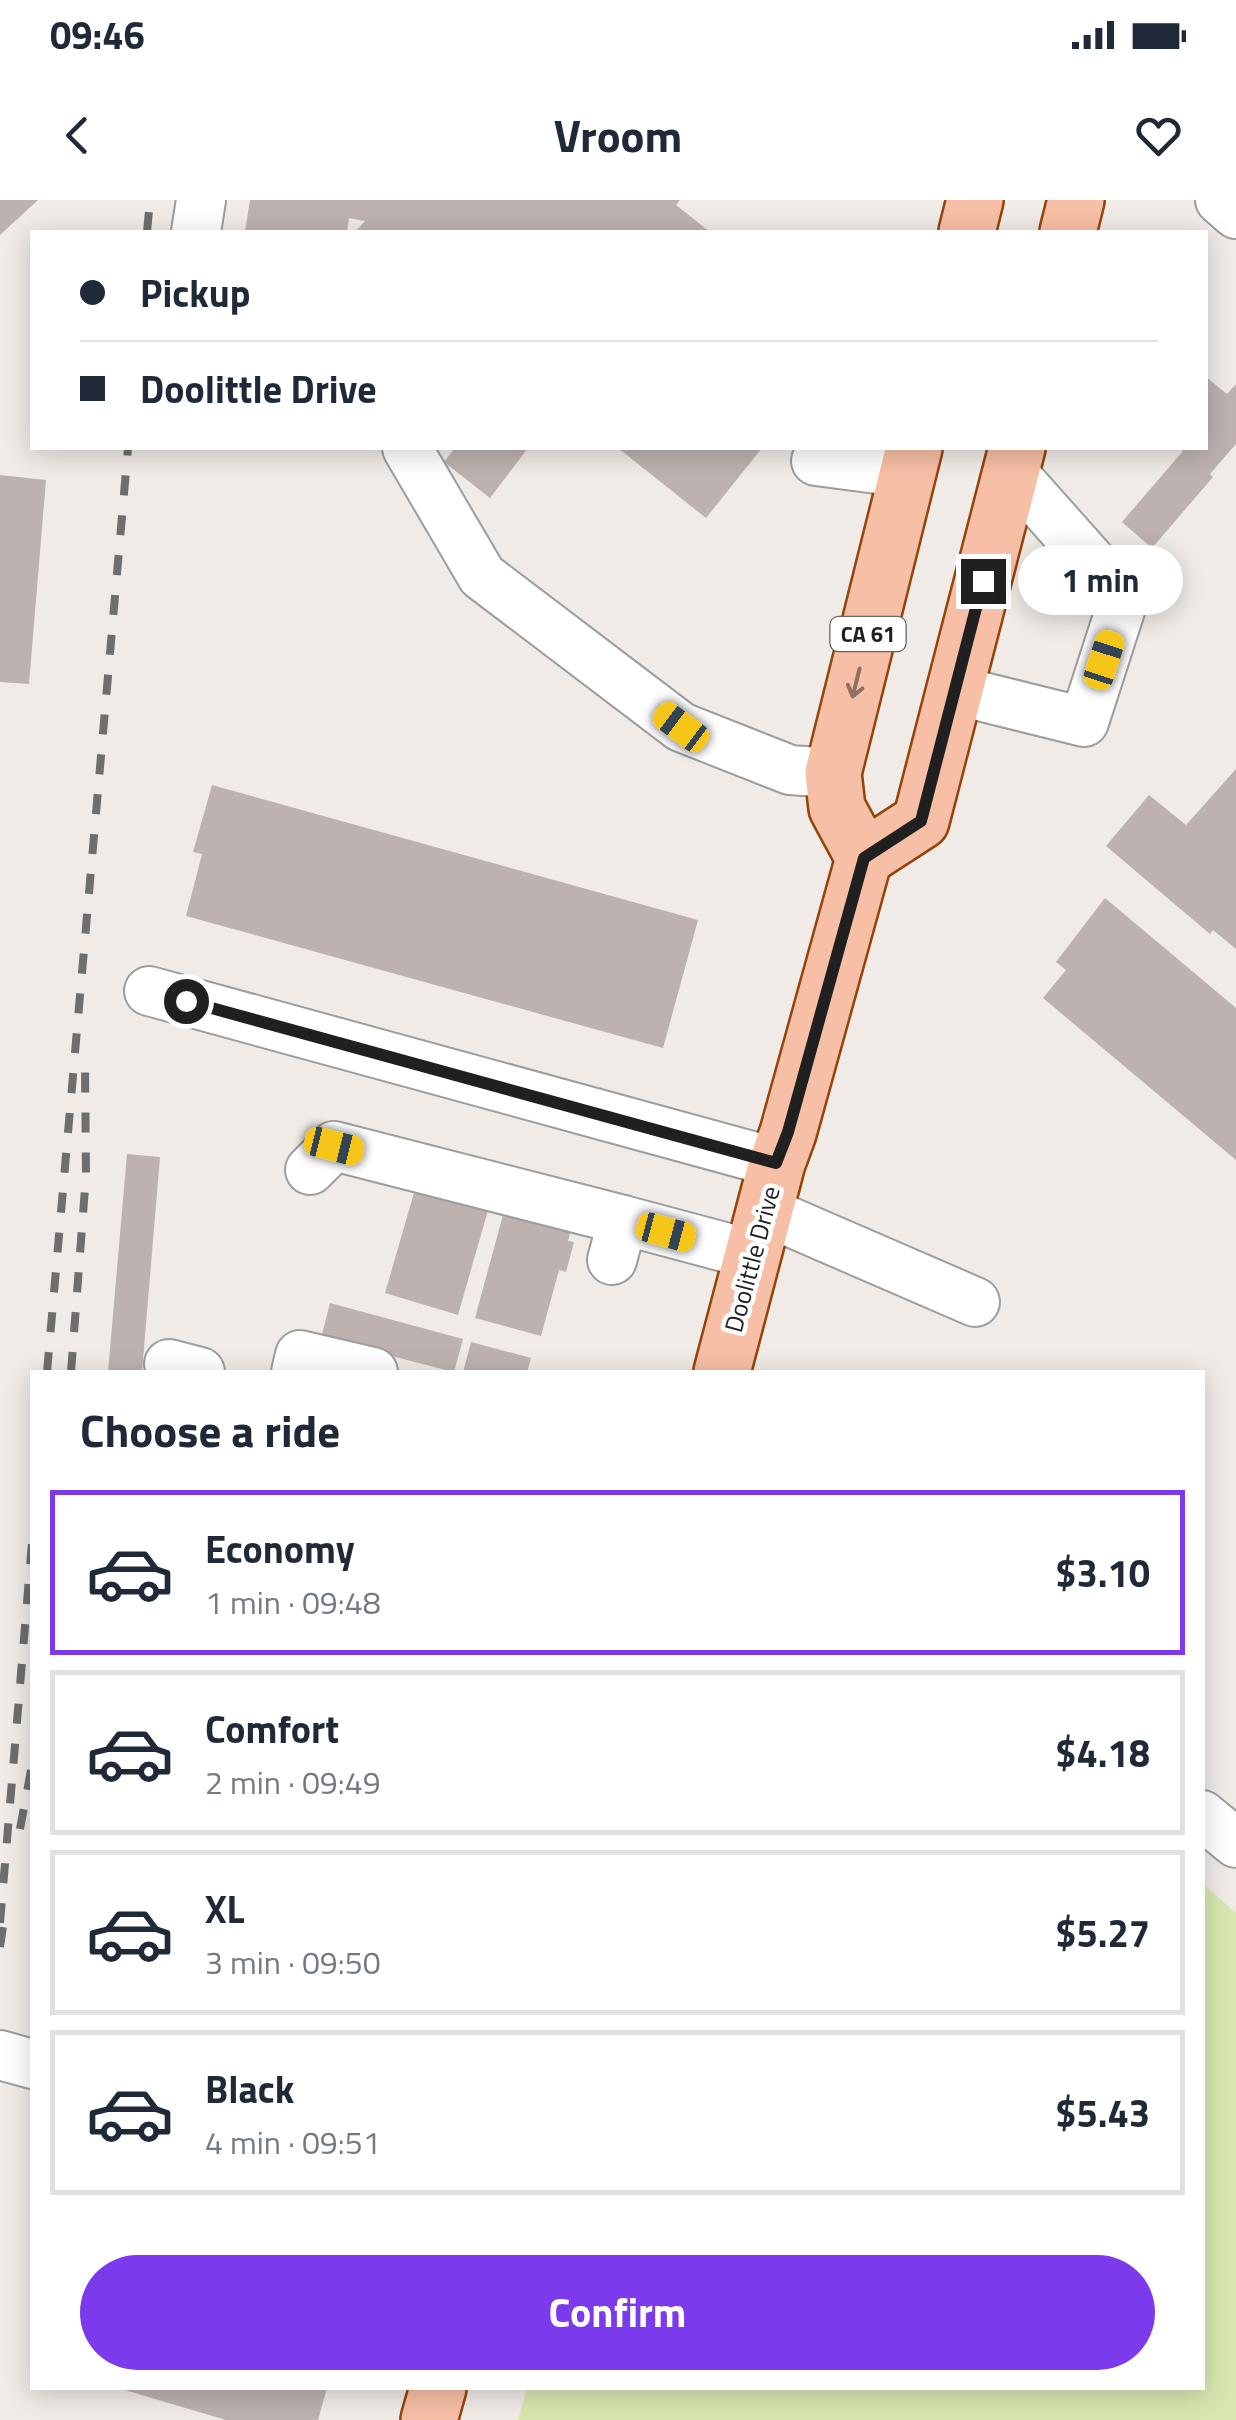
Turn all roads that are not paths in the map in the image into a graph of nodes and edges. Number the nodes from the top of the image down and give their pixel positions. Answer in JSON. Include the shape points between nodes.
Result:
{"nodes":[{"id":1,"x":200,"y":200,"type":"edge"},
{"id":2,"x":975,"y":200,"type":"edge"},
{"id":3,"x":1076,"y":200,"type":"edge"},
{"id":4,"x":1220,"y":200,"type":"edge"},
{"id":5,"x":1236,"y":214,"type":"edge"},
{"id":6,"x":196,"y":230,"type":"edge"},
{"id":7,"x":968,"y":230,"type":"edge"},
{"id":8,"x":1068,"y":230,"type":"edge"},
{"id":9,"x":408,"y":450,"type":"edge"},
{"id":10,"x":1014,"y":459,"type":"edge"},
{"id":11,"x":911,"y":460,"type":"edge"},
{"id":12,"x":816,"y":461,"type":"dead end"},
{"id":13,"x":955,"y":690,"type":"junction"},
{"id":14,"x":833,"y":774,"type":"junction"},
{"id":15,"x":864,"y":858,"type":"junction"},
{"id":16,"x":149,"y":991,"type":"dead end"},
{"id":17,"x":310,"y":1170,"type":"dead end"},
{"id":18,"x":765,"y":1210,"type":"junction"},
{"id":19,"x":975,"y":1302,"type":"dead end"},
{"id":20,"x":296,"y":1370,"type":"edge"},
{"id":21,"x":364,"y":1370,"type":"edge"},
{"id":22,"x":723,"y":1370,"type":"edge"},
{"id":23,"x":1205,"y":1817,"type":"edge"},
{"id":24,"x":1236,"y":1843,"type":"edge"},
{"id":25,"x":0,"y":2054,"type":"edge"},
{"id":26,"x":30,"y":2063,"type":"edge"},
{"id":27,"x":437,"y":2390,"type":"edge"},
{"id":28,"x":429,"y":2420,"type":"edge"}],
"edges":[{"from":1,"to":6,"type":"street"},
{"from":2,"to":7,"type":"main road"},
{"from":3,"to":8,"type":"main road"},
{"from":4,"to":5,"type":"street"},
{"from":9,"to":14,"type":"street","via":[[482,576],[681,727],[790,770]]},
{"from":10,"to":13,"type":"main road"},
{"from":10,"to":13,"type":"street","via":[[1124,598],[1084,722]]},
{"from":11,"to":12,"type":"street"},
{"from":11,"to":14,"type":"main road","number":"CA 61","one_way":true},
{"from":13,"to":15,"type":"main road","via":[[921,821]]},
{"from":14,"to":15,"type":"main road","number":"CA 61","via":[[836,808]]},
{"from":15,"to":18,"type":"main road","name":"Doolittle Drive"},
{"from":16,"to":18,"type":"street"},
{"from":17,"to":18,"type":"street","via":[[334,1146],[541,1196],[617,1240]]},
{"from":18,"to":19,"type":"street"},
{"from":18,"to":22,"type":"main road","name":"Doolittle Drive"},
{"from":20,"to":21,"type":"street","via":[[300,1355]]},
{"from":23,"to":24,"type":"street"},
{"from":25,"to":26,"type":"street"},
{"from":27,"to":28,"type":"main road"}]}
